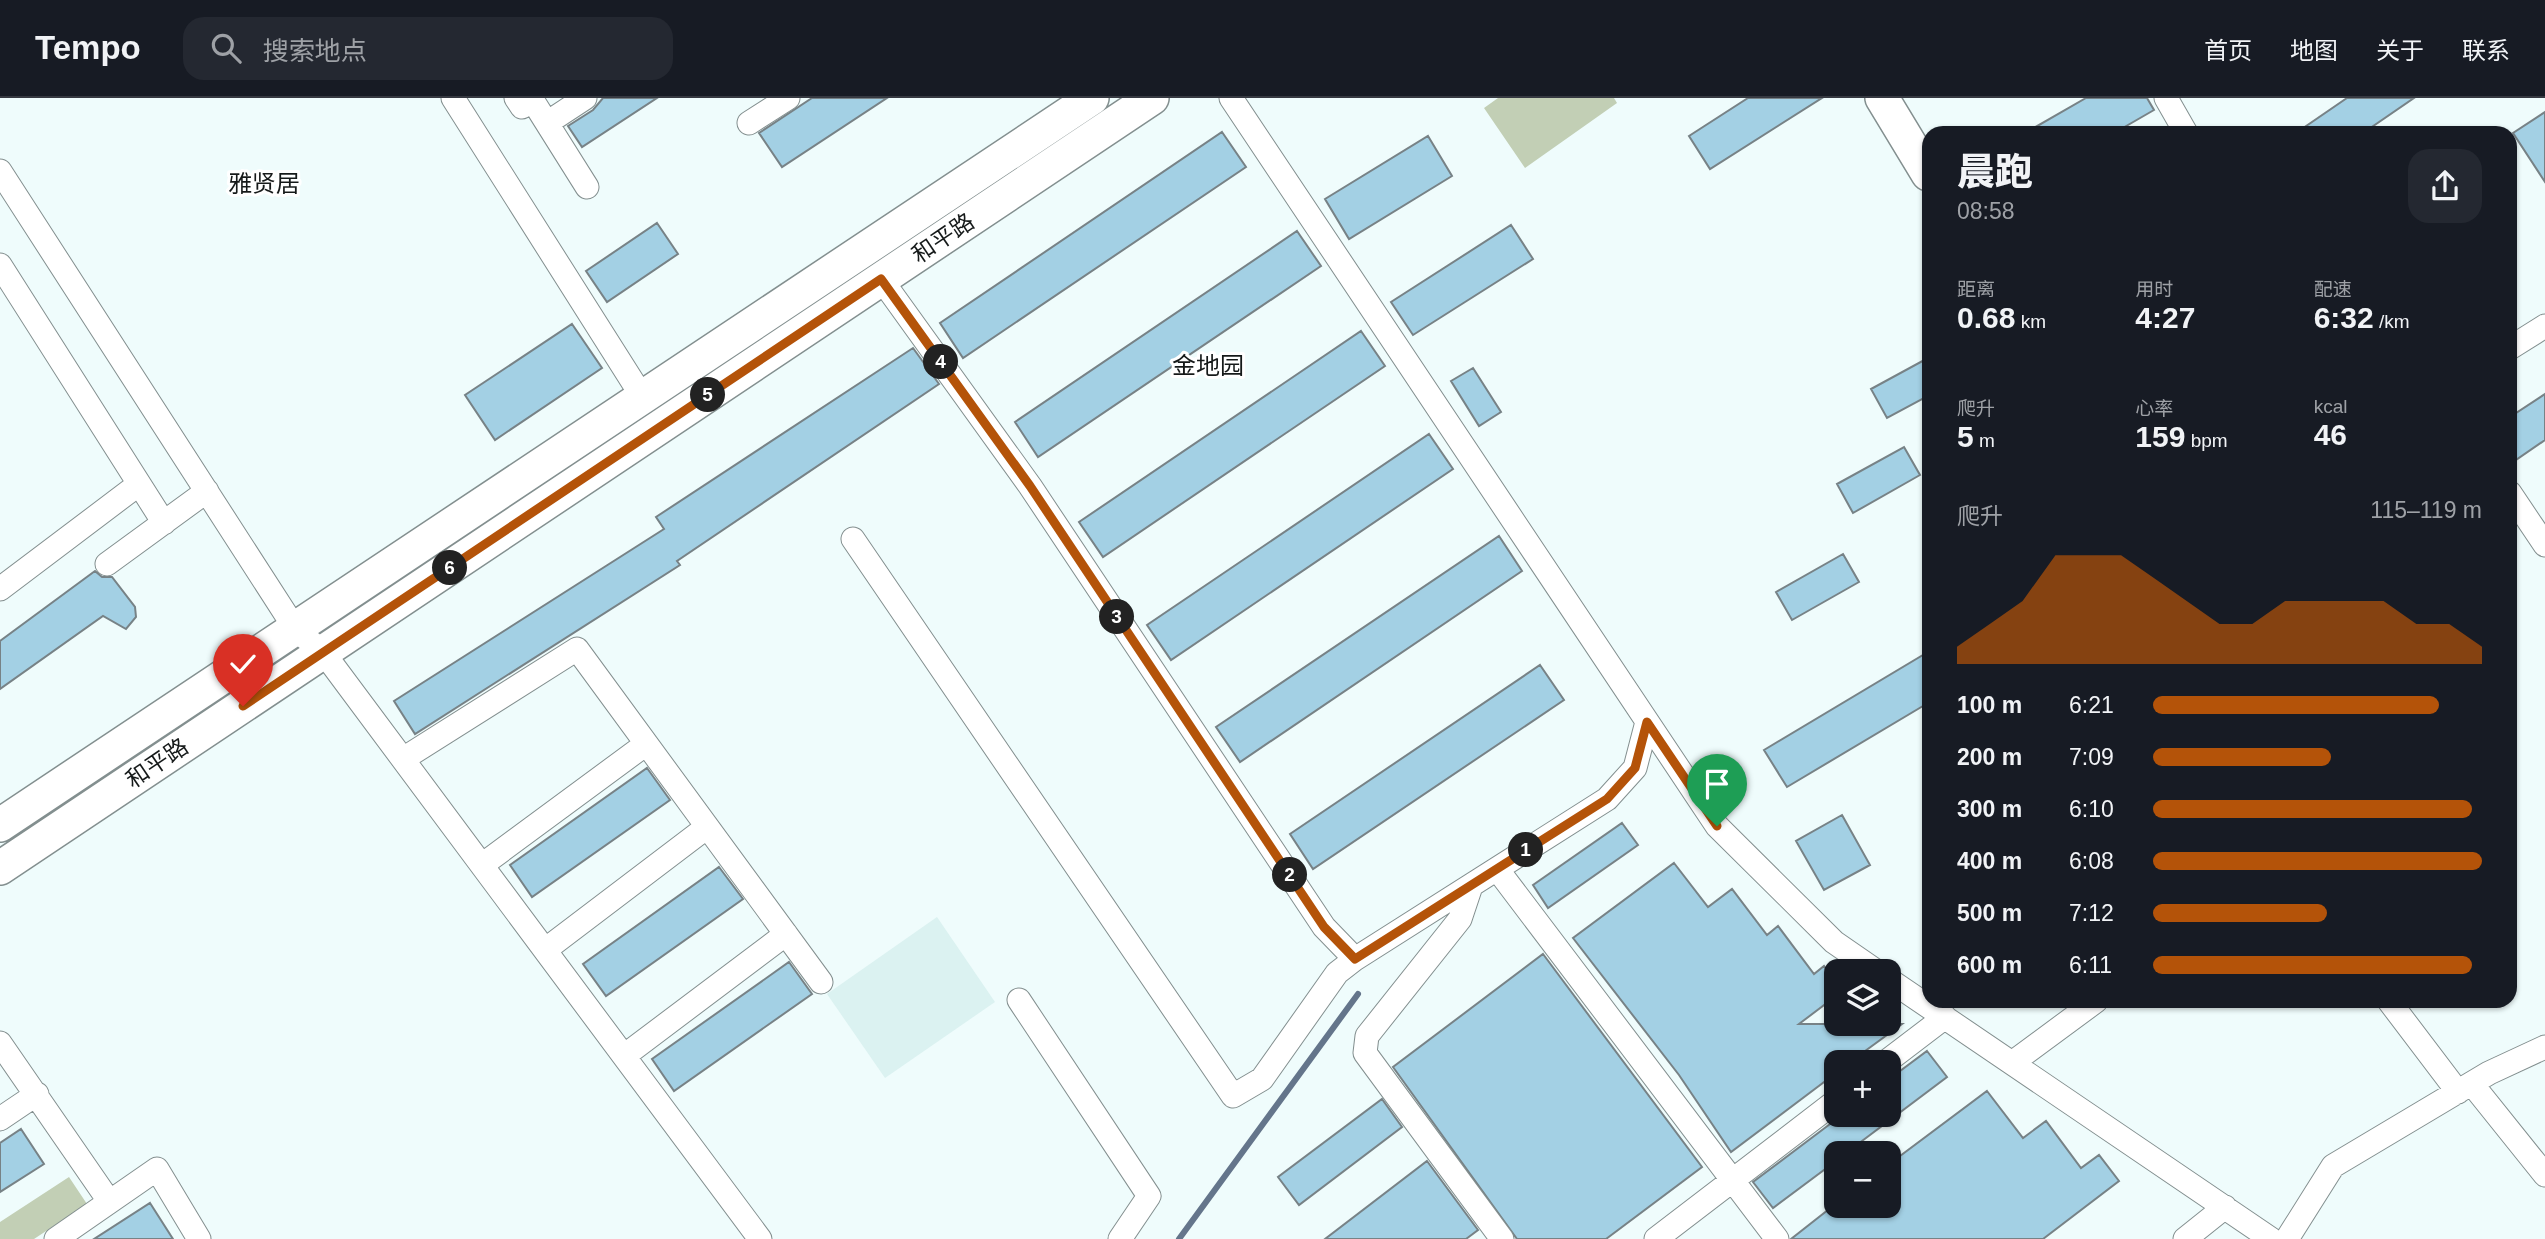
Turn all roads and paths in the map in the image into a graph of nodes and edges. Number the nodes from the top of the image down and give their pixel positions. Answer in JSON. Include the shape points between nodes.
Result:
{"nodes":[{"id":1,"x":453,"y":98,"type":"edge"},
{"id":2,"x":516,"y":98,"type":"edge"},
{"id":3,"x":585,"y":98,"type":"edge"},
{"id":4,"x":788,"y":98,"type":"edge"},
{"id":5,"x":1092,"y":98,"type":"edge"},
{"id":6,"x":1152,"y":98,"type":"edge"},
{"id":7,"x":1231,"y":98,"type":"edge"},
{"id":8,"x":1882,"y":98,"type":"edge"},
{"id":9,"x":2166,"y":98,"type":"edge"},
{"id":10,"x":547,"y":123,"type":"junction"},
{"id":11,"x":749,"y":123,"type":"dead end"},
{"id":12,"x":2182,"y":126,"type":"edge"},
{"id":13,"x":1922,"y":164,"type":"edge"},
{"id":14,"x":0,"y":171,"type":"edge"},
{"id":15,"x":587,"y":187,"type":"dead end"},
{"id":16,"x":0,"y":265,"type":"edge"},
{"id":17,"x":881,"y":279,"type":"junction"},
{"id":18,"x":2545,"y":326,"type":"edge"},
{"id":19,"x":2517,"y":344,"type":"edge"},
{"id":20,"x":643,"y":398,"type":"junction"},
{"id":21,"x":139,"y":484,"type":"junction"},
{"id":22,"x":207,"y":491,"type":"junction"},
{"id":23,"x":2517,"y":503,"type":"edge"},
{"id":24,"x":164,"y":523,"type":"junction"},
{"id":25,"x":853,"y":539,"type":"dead end"},
{"id":26,"x":2545,"y":545,"type":"edge"},
{"id":27,"x":107,"y":564,"type":"dead end"},
{"id":28,"x":0,"y":589,"type":"edge"},
{"id":29,"x":296,"y":630,"type":"junction"},
{"id":30,"x":323,"y":652,"type":"junction"},
{"id":31,"x":1647,"y":722,"type":"junction"},
{"id":32,"x":646,"y":744,"type":"junction"},
{"id":33,"x":403,"y":759,"type":"junction"},
{"id":34,"x":0,"y":825,"type":"edge"},
{"id":35,"x":707,"y":827,"type":"junction"},
{"id":36,"x":482,"y":865,"type":"junction"},
{"id":37,"x":0,"y":868,"type":"edge"},
{"id":38,"x":1497,"y":869,"type":"junction"},
{"id":39,"x":1471,"y":886,"type":"junction"},
{"id":40,"x":786,"y":934,"type":"junction"},
{"id":41,"x":545,"y":950,"type":"junction"},
{"id":42,"x":1355,"y":959,"type":"junction"},
{"id":43,"x":1859,"y":959,"type":"edge"},
{"id":44,"x":821,"y":982,"type":"dead end"},
{"id":45,"x":1901,"y":988,"type":"edge"},
{"id":46,"x":1019,"y":1000,"type":"dead end"},
{"id":47,"x":1922,"y":1002,"type":"edge"},
{"id":48,"x":1932,"y":1008,"type":"edge"},
{"id":49,"x":2087,"y":1008,"type":"edge"},
{"id":50,"x":2395,"y":1008,"type":"edge"},
{"id":51,"x":1945,"y":1017,"type":"junction"},
{"id":52,"x":0,"y":1043,"type":"edge"},
{"id":53,"x":2545,"y":1047,"type":"edge"},
{"id":54,"x":1901,"y":1051,"type":"edge"},
{"id":55,"x":624,"y":1055,"type":"junction"},
{"id":56,"x":2012,"y":1063,"type":"junction"},
{"id":57,"x":2465,"y":1088,"type":"junction"},
{"id":58,"x":37,"y":1094,"type":"junction"},
{"id":59,"x":1824,"y":1110,"type":"edge"},
{"id":60,"x":0,"y":1119,"type":"edge"},
{"id":61,"x":2545,"y":1175,"type":"edge"},
{"id":62,"x":1732,"y":1180,"type":"junction"},
{"id":63,"x":110,"y":1200,"type":"junction"},
{"id":64,"x":2225,"y":1207,"type":"junction"},
{"id":65,"x":56,"y":1239,"type":"edge"},
{"id":66,"x":199,"y":1239,"type":"edge"},
{"id":67,"x":761,"y":1239,"type":"edge"},
{"id":68,"x":1120,"y":1239,"type":"edge"},
{"id":69,"x":1502,"y":1239,"type":"edge"},
{"id":70,"x":1656,"y":1239,"type":"edge"},
{"id":71,"x":1777,"y":1239,"type":"edge"},
{"id":72,"x":2185,"y":1239,"type":"edge"},
{"id":73,"x":2271,"y":1239,"type":"edge"},
{"id":74,"x":2287,"y":1239,"type":"edge"}],
"edges":[{"from":1,"to":20,"type":"street"},
{"from":2,"to":10,"type":"street","via":[[522,107],[533,101]]},
{"from":3,"to":10,"type":"street"},
{"from":4,"to":11,"type":"street"},
{"from":5,"to":20,"type":"street","name":"和平路"},
{"from":6,"to":17,"type":"street","name":"和平路"},
{"from":7,"to":31,"type":"street"},
{"from":8,"to":13,"type":"street"},
{"from":9,"to":12,"type":"street"},
{"from":10,"to":15,"type":"street"},
{"from":14,"to":22,"type":"street"},
{"from":16,"to":21,"type":"street"},
{"from":17,"to":30,"type":"street","name":"和平路"},
{"from":17,"to":42,"type":"street","via":[[1030,486],[1324,927]]},
{"from":18,"to":19,"type":"street"},
{"from":20,"to":29,"type":"street","name":"和平路"},
{"from":21,"to":24,"type":"street"},
{"from":21,"to":28,"type":"street"},
{"from":22,"to":24,"type":"street"},
{"from":22,"to":29,"type":"street"},
{"from":23,"to":26,"type":"street"},
{"from":24,"to":27,"type":"street"},
{"from":25,"to":42,"type":"street","via":[[1233,1096],[1262,1079],[1337,973]]},
{"from":29,"to":30,"type":"street"},
{"from":29,"to":34,"type":"street","name":"和平路"},
{"from":30,"to":33,"type":"street"},
{"from":30,"to":37,"type":"street","name":"和平路"},
{"from":31,"to":38,"type":"street","via":[[1635,768],[1607,799]]},
{"from":31,"to":43,"type":"street","via":[[1717,826],[1834,942]]},
{"from":32,"to":33,"type":"street","via":[[577,649]]},
{"from":32,"to":35,"type":"street"},
{"from":32,"to":36,"type":"street"},
{"from":33,"to":36,"type":"street"},
{"from":35,"to":40,"type":"street"},
{"from":35,"to":41,"type":"street"},
{"from":36,"to":41,"type":"street"},
{"from":38,"to":39,"type":"street"},
{"from":38,"to":62,"type":"street"},
{"from":39,"to":42,"type":"street"},
{"from":39,"to":69,"type":"street","via":[[1460,919],[1367,1036],[1365,1053]]},
{"from":40,"to":44,"type":"street"},
{"from":40,"to":55,"type":"street"},
{"from":41,"to":55,"type":"street"},
{"from":45,"to":47,"type":"street"},
{"from":46,"to":68,"type":"street","via":[[1149,1196]]},
{"from":48,"to":51,"type":"street"},
{"from":49,"to":56,"type":"street"},
{"from":50,"to":57,"type":"street"},
{"from":51,"to":54,"type":"street"},
{"from":51,"to":56,"type":"street"},
{"from":52,"to":58,"type":"street"},
{"from":53,"to":57,"type":"street"},
{"from":55,"to":67,"type":"street"},
{"from":56,"to":64,"type":"street"},
{"from":57,"to":61,"type":"street"},
{"from":57,"to":74,"type":"street","via":[[2333,1166]]},
{"from":58,"to":60,"type":"street"},
{"from":58,"to":63,"type":"street"},
{"from":59,"to":62,"type":"street"},
{"from":62,"to":70,"type":"street"},
{"from":62,"to":71,"type":"street"},
{"from":63,"to":65,"type":"street"},
{"from":63,"to":66,"type":"street","via":[[157,1169]]},
{"from":64,"to":72,"type":"street"},
{"from":64,"to":73,"type":"street"}]}
